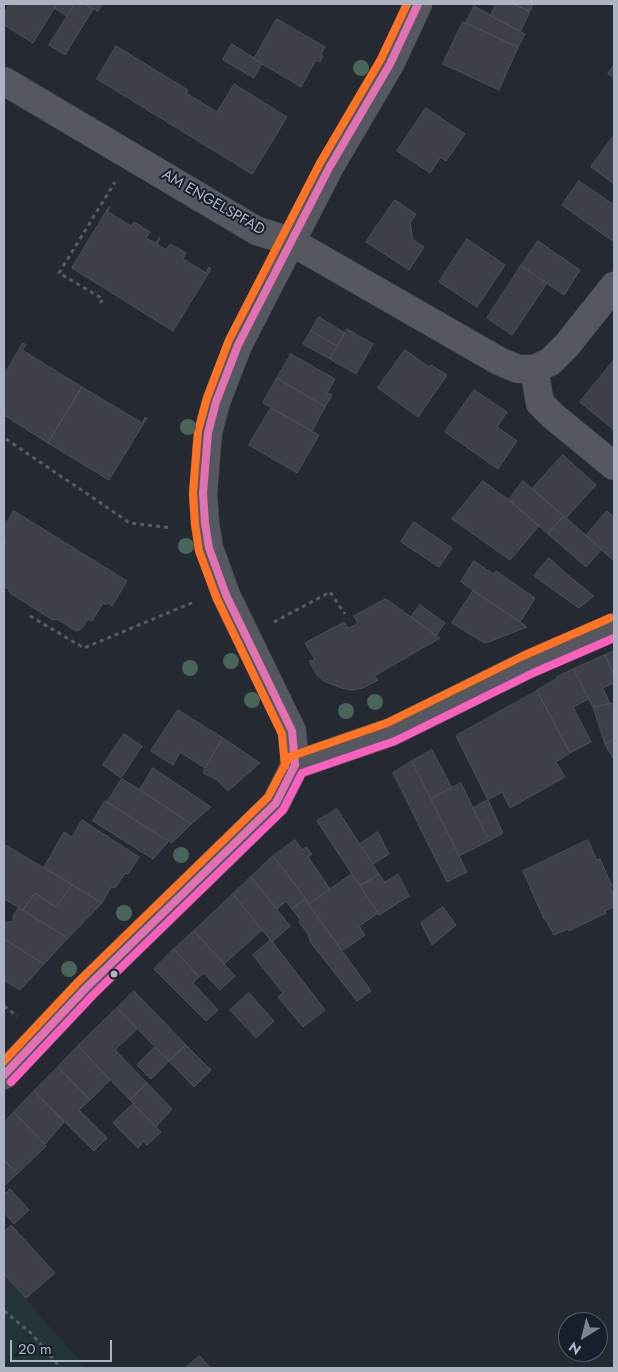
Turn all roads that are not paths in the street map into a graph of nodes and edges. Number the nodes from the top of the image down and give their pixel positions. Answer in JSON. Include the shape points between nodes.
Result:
{"nodes":[{"id":1,"x":418,"y":4,"type":"edge"},
{"id":2,"x":4,"y":81,"type":"edge"},
{"id":3,"x":290,"y":241,"type":"junction"},
{"id":4,"x":614,"y":286,"type":"edge"},
{"id":5,"x":534,"y":369,"type":"junction"},
{"id":6,"x":614,"y":466,"type":"edge"},
{"id":7,"x":614,"y":627,"type":"edge"},
{"id":8,"x":295,"y":765,"type":"junction"},
{"id":9,"x":4,"y":1076,"type":"edge"}],
"edges":[{"from":1,"to":3,"type":"street","via":[[390,64]]},
{"from":2,"to":3,"type":"street","name":"AM ENGELSPFAD","via":[[257,231]]},
{"from":3,"to":5,"type":"street","name":"AM ENGELSPFAD","via":[[499,361],[518,369]]},
{"from":3,"to":8,"type":"street","via":[[238,346],[216,402],[208,433],[203,493],[206,532],[217,574],[292,731]]},
{"from":4,"to":5,"type":"street","via":[[567,345],[550,362]]},
{"from":5,"to":6,"type":"street","via":[[540,403]]},
{"from":7,"to":8,"type":"street","via":[[529,664],[391,732]]},
{"from":8,"to":9,"type":"street","via":[[276,803],[80,994]]}]}
